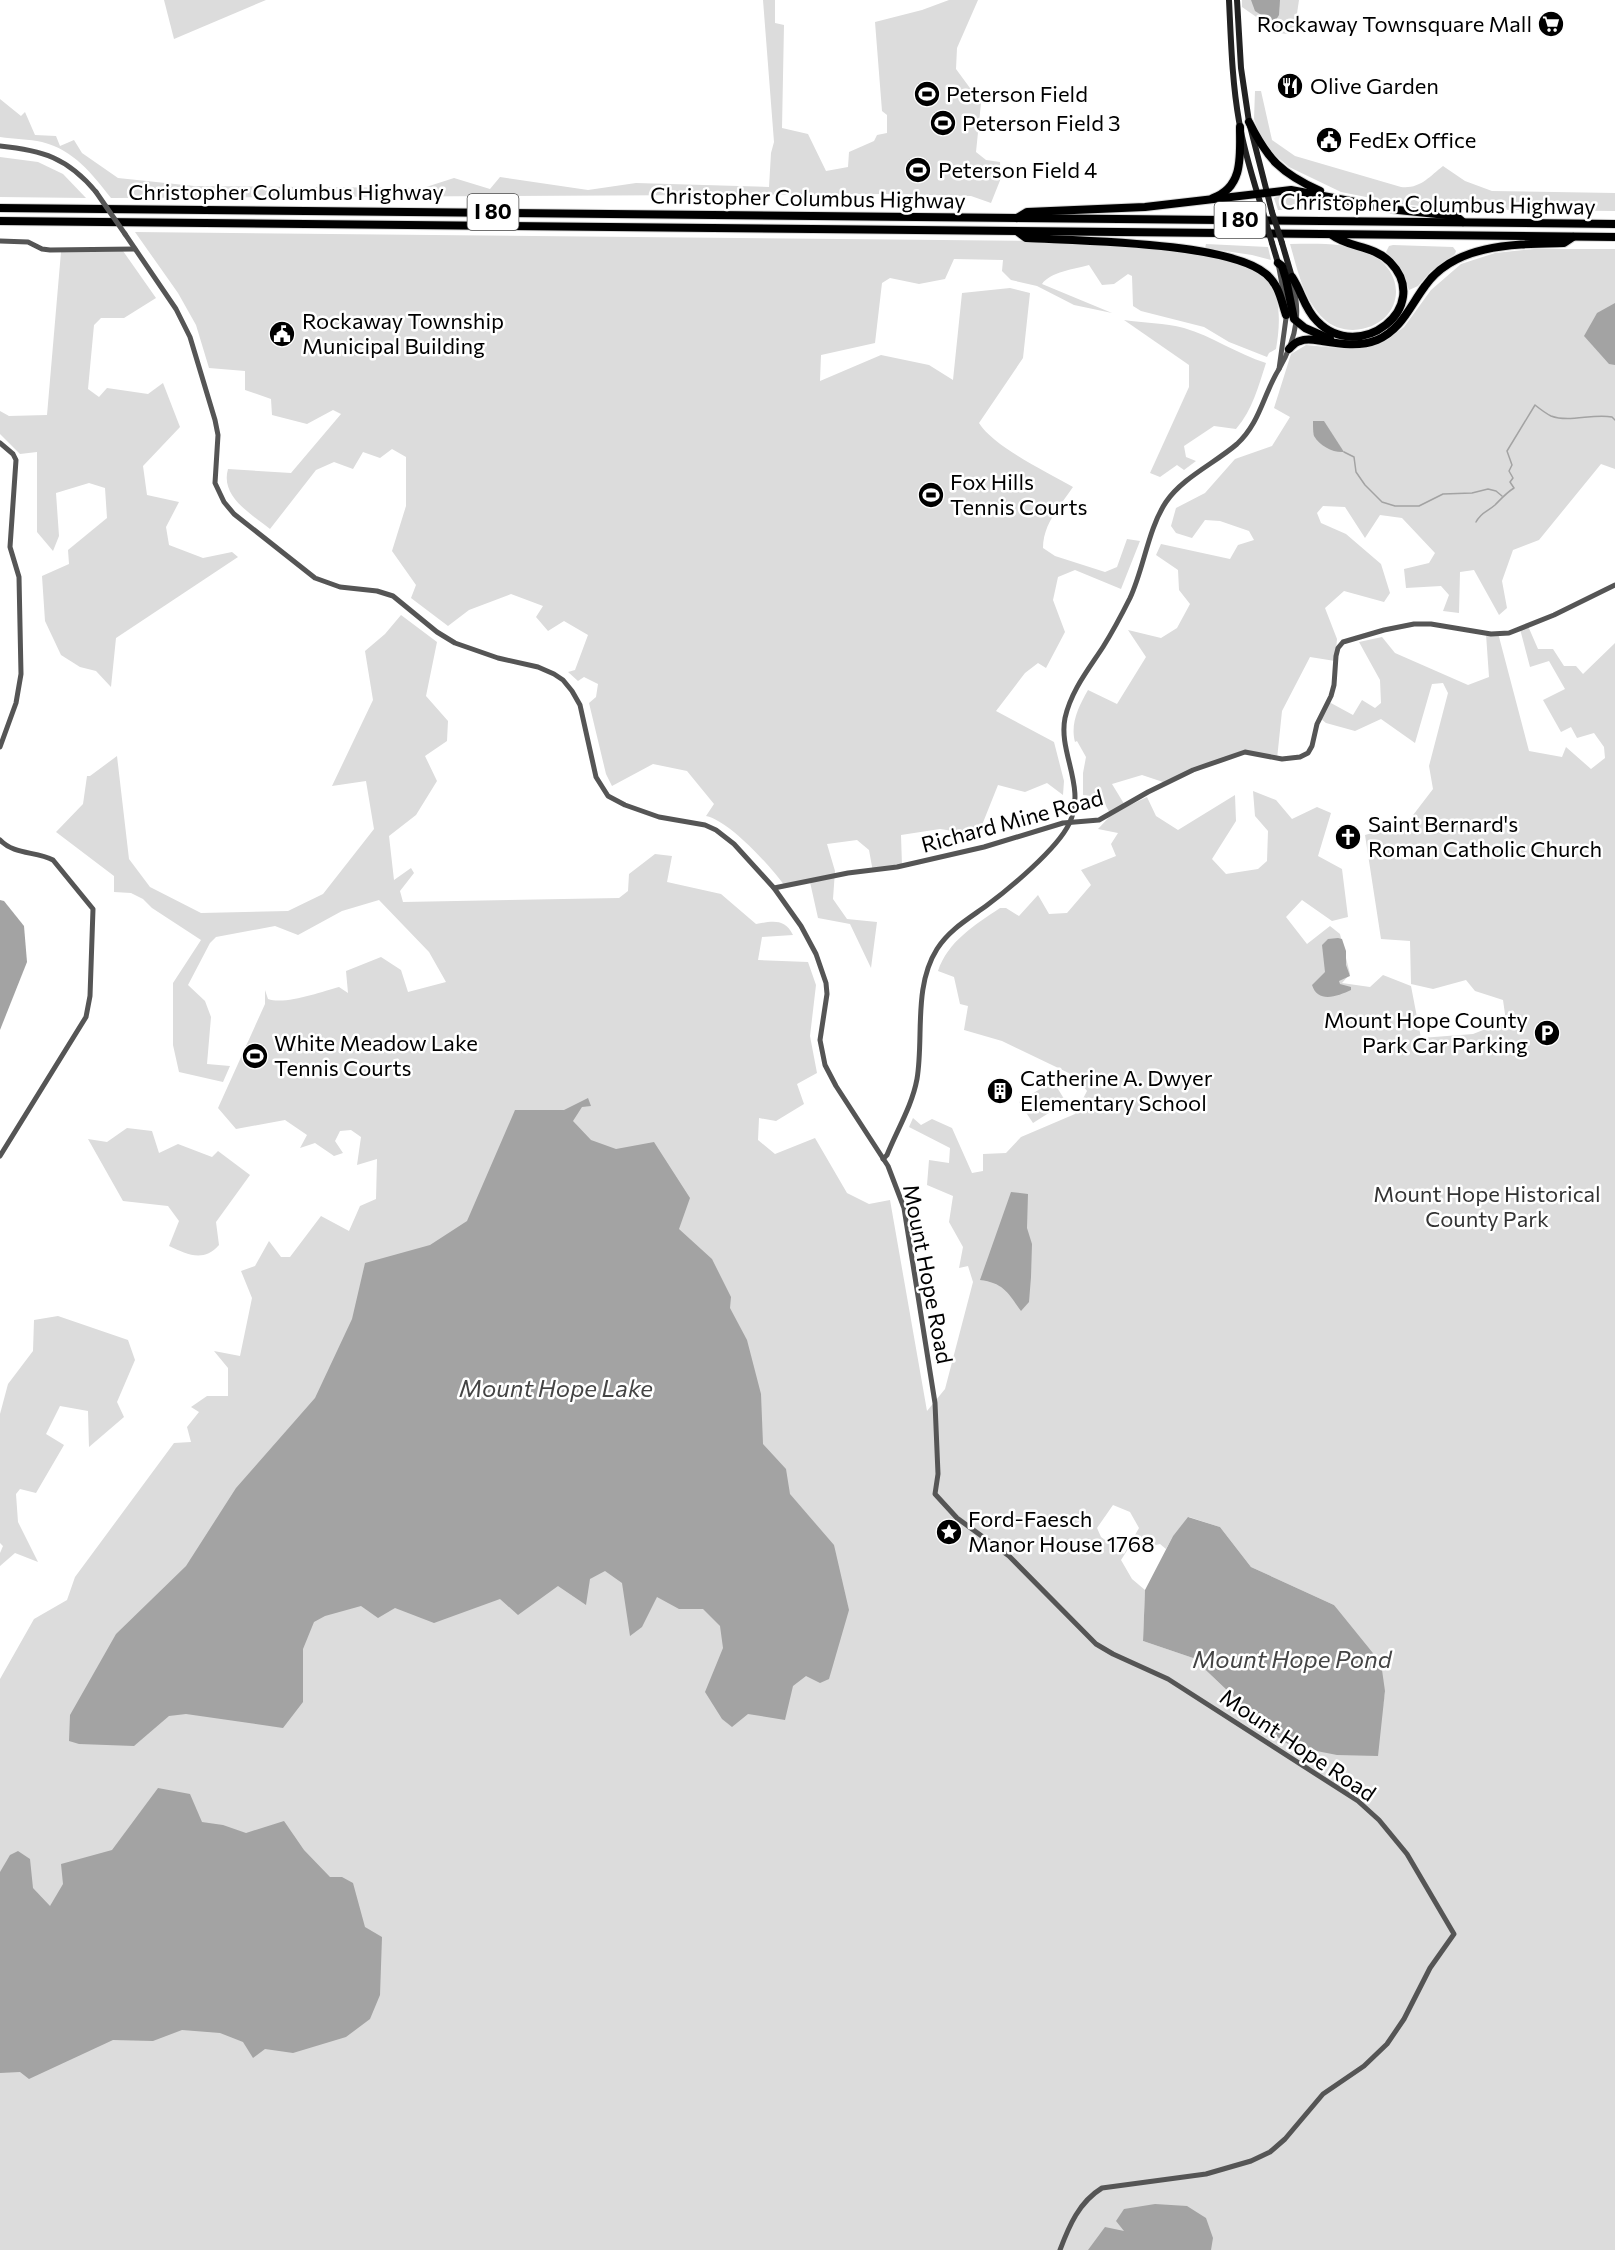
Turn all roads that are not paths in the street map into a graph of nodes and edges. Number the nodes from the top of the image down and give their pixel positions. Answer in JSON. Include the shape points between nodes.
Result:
{"nodes":[{"id":1,"x":1229,"y":0,"type":"edge"},
{"id":2,"x":1237,"y":0,"type":"edge"},
{"id":3,"x":1248,"y":122,"type":"junction"},
{"id":4,"x":1240,"y":128,"type":"junction"},
{"id":5,"x":0,"y":146,"type":"edge"},
{"id":6,"x":1267,"y":193,"type":"junction"},
{"id":7,"x":1257,"y":194,"type":"junction"},
{"id":8,"x":1335,"y":198,"type":"junction"},
{"id":9,"x":1201,"y":202,"type":"junction"},
{"id":10,"x":0,"y":208,"type":"edge"},
{"id":11,"x":1016,"y":218,"type":"junction"},
{"id":12,"x":0,"y":221,"type":"edge"},
{"id":13,"x":1464,"y":222,"type":"junction"},
{"id":14,"x":1615,"y":224,"type":"edge"},
{"id":15,"x":1017,"y":232,"type":"junction"},
{"id":16,"x":1332,"y":235,"type":"junction"},
{"id":17,"x":1573,"y":237,"type":"junction"},
{"id":18,"x":1615,"y":237,"type":"edge"},
{"id":19,"x":0,"y":241,"type":"edge"},
{"id":20,"x":135,"y":249,"type":"junction"},
{"id":21,"x":1278,"y":263,"type":"junction"},
{"id":22,"x":1292,"y":277,"type":"junction"},
{"id":23,"x":1286,"y":315,"type":"junction"},
{"id":24,"x":1296,"y":321,"type":"junction"},
{"id":25,"x":1343,"y":343,"type":"junction"},
{"id":26,"x":1289,"y":349,"type":"junction"},
{"id":27,"x":1279,"y":369,"type":"junction"},
{"id":28,"x":0,"y":443,"type":"edge"},
{"id":29,"x":1615,"y":585,"type":"edge"},
{"id":30,"x":0,"y":747,"type":"edge"},
{"id":31,"x":1070,"y":823,"type":"junction"},
{"id":32,"x":0,"y":840,"type":"edge"},
{"id":33,"x":774,"y":888,"type":"junction"},
{"id":34,"x":0,"y":1156,"type":"edge"},
{"id":35,"x":883,"y":1159,"type":"junction"},
{"id":36,"x":1060,"y":2250,"type":"edge"}],
"edges":[{"from":1,"to":4,"type":"main road"},
{"from":2,"to":3,"type":"main road"},
{"from":3,"to":6,"type":"main road"},
{"from":3,"to":8,"type":"highway","via":[[1273,162]]},
{"from":4,"to":7,"type":"main road"},
{"from":4,"to":9,"type":"highway","via":[[1235,180],[1223,194]]},
{"from":5,"to":20,"type":"street","name":"Mount Hope Road","bridge":true,"via":[[57,158],[77,172],[96,192]]},
{"from":6,"to":7,"type":"highway"},
{"from":6,"to":8,"type":"highway","via":[[1296,190]]},
{"from":6,"to":22,"type":"main road","bridge":true},
{"from":7,"to":9,"type":"highway"},
{"from":7,"to":21,"type":"main road","bridge":true},
{"from":8,"to":13,"type":"highway","via":[[1455,216]]},
{"from":9,"to":11,"type":"highway","via":[[1027,212]]},
{"from":10,"to":11,"type":"highway","name":"Christopher Columbus Highway","number":"I 80"},
{"from":11,"to":13,"type":"highway","name":"Christopher Columbus Highway","number":"I 80"},
{"from":12,"to":15,"type":"highway","name":"Christopher Columbus Highway","number":"I 80"},
{"from":13,"to":14,"type":"highway","name":"Christopher Columbus Highway","number":"I 80"},
{"from":15,"to":16,"type":"highway","name":"Christopher Columbus Highway","number":"I 80"},
{"from":15,"to":23,"type":"highway","via":[[1026,238],[1230,256],[1268,276],[1277,288]]},
{"from":16,"to":17,"type":"highway","name":"Christopher Columbus Highway","number":"I 80"},
{"from":16,"to":22,"type":"highway","via":[[1341,242],[1379,254],[1396,270],[1402,297],[1389,324],[1362,336],[1330,331],[1311,314]]},
{"from":17,"to":18,"type":"highway","name":"Christopher Columbus Highway","number":"I 80"},
{"from":17,"to":25,"type":"highway","via":[[1564,243],[1498,248],[1461,258],[1433,277],[1387,335],[1364,344]]},
{"from":19,"to":20,"type":"street","via":[[28,242],[50,250]]},
{"from":20,"to":33,"type":"street","name":"Mount Hope Road","via":[[190,337],[218,435],[215,483],[234,514],[315,578],[340,587],[393,596],[455,643],[554,674],[577,698],[596,777],[608,795],[659,817],[716,830]]},
{"from":21,"to":23,"type":"street"},
{"from":21,"to":24,"type":"highway"},
{"from":22,"to":24,"type":"street"},
{"from":23,"to":27,"type":"street"},
{"from":24,"to":25,"type":"highway"},
{"from":24,"to":26,"type":"street"},
{"from":25,"to":26,"type":"highway","via":[[1305,339]]},
{"from":26,"to":27,"type":"street"},
{"from":27,"to":31,"type":"street","via":[[1248,433],[1178,488],[1164,505],[1130,598],[1074,693],[1063,731],[1074,777]]},
{"from":28,"to":30,"type":"street","via":[[16,460],[10,553],[19,581],[21,674],[16,703]]},
{"from":29,"to":31,"type":"street","name":"Richard Mine Road","via":[[1509,633],[1414,624],[1343,642],[1336,656],[1331,696],[1308,753],[1288,760],[1245,752],[1230,756],[1148,792],[1109,816]]},
{"from":31,"to":33,"type":"street","name":"Richard Mine Road","via":[[897,867]]},
{"from":31,"to":35,"type":"street","via":[[1049,849],[999,896],[957,926],[931,959],[924,987],[915,1089]]},
{"from":32,"to":34,"type":"street","via":[[14,850],[53,860],[93,909],[86,1017]]},
{"from":33,"to":35,"type":"street","name":"Mount Hope Road","via":[[808,938],[823,970],[827,994],[820,1040],[825,1065]]},
{"from":35,"to":36,"type":"street","name":"Mount Hope Road","via":[[900,1194],[915,1271],[935,1402],[935,1494],[957,1518],[1009,1556],[1096,1644],[1168,1679],[1358,1801],[1407,1854],[1454,1934],[1430,1968],[1388,2044],[1323,2094],[1278,2145],[1251,2161],[1206,2174],[1102,2188],[1080,2208]]}]}
